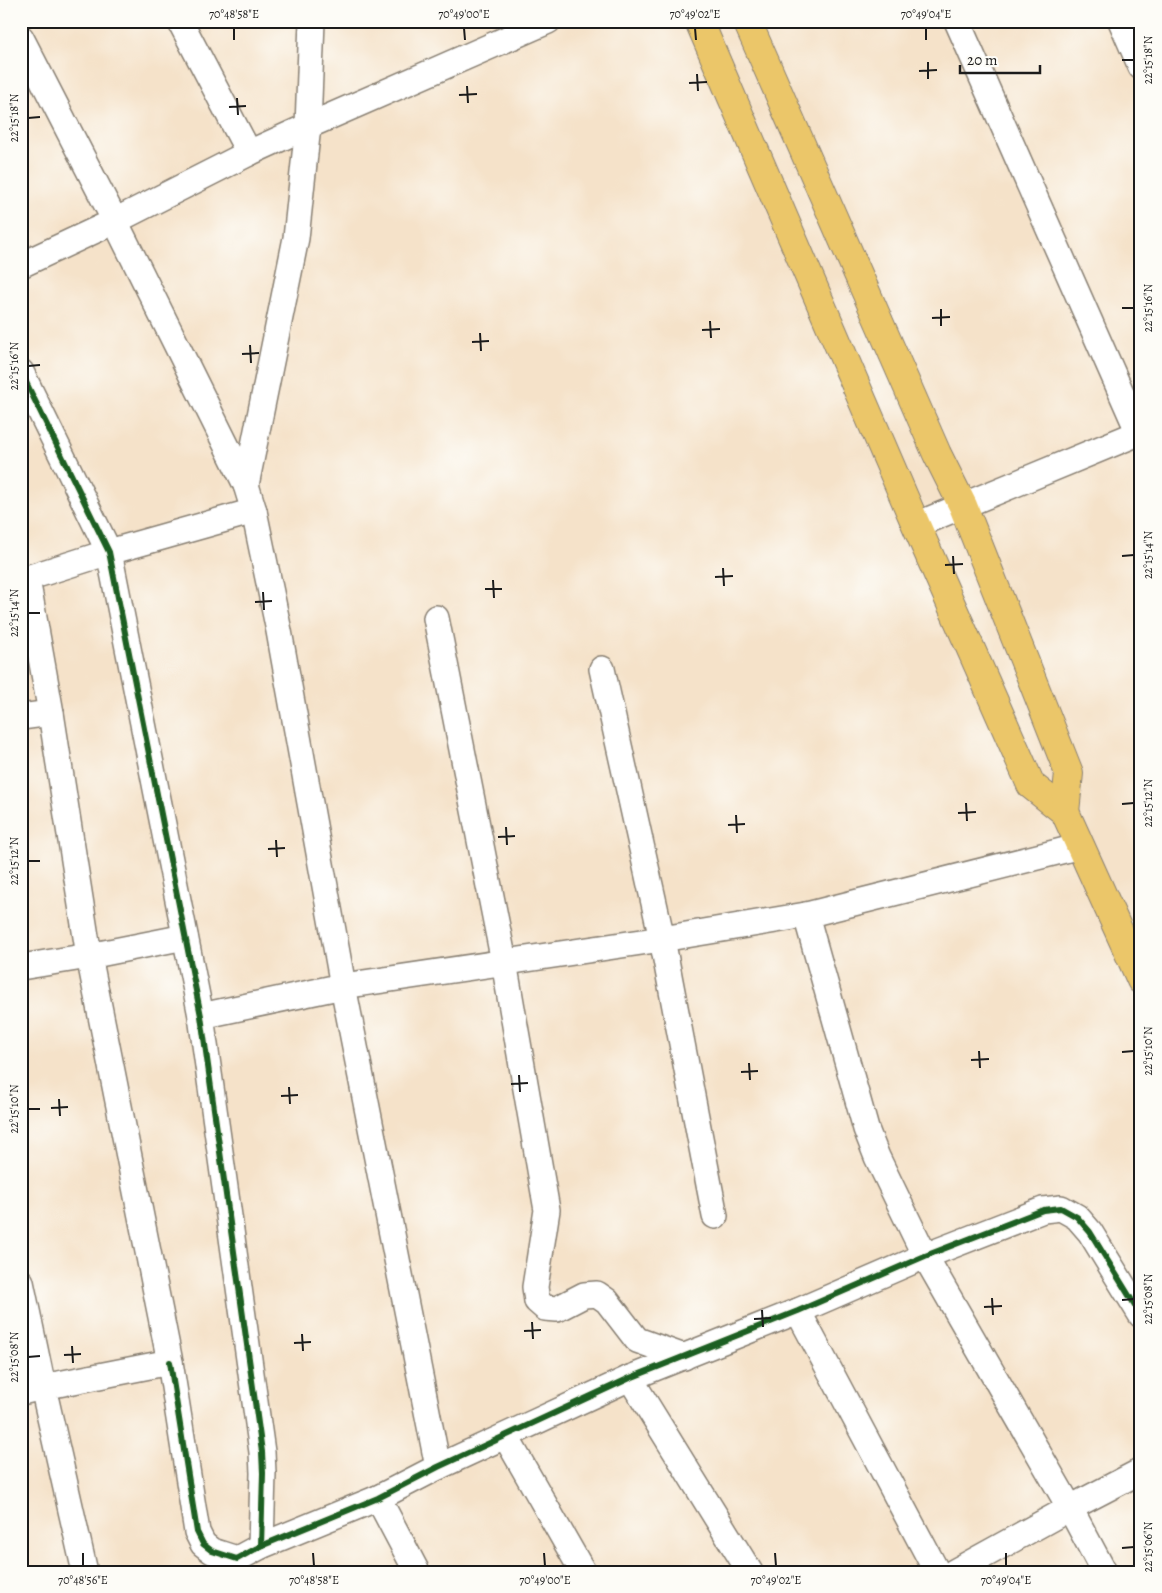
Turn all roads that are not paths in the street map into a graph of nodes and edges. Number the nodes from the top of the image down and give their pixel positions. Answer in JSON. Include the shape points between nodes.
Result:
{"nodes":[{"id":1,"x":180,"y":21,"type":"edge"},
{"id":2,"x":312,"y":21,"type":"edge"},
{"id":3,"x":548,"y":21,"type":"edge"},
{"id":4,"x":698,"y":21,"type":"edge"},
{"id":5,"x":747,"y":21,"type":"edge"},
{"id":6,"x":958,"y":21,"type":"edge"},
{"id":7,"x":1121,"y":21,"type":"edge"},
{"id":8,"x":21,"y":38,"type":"edge"},
{"id":9,"x":1141,"y":67,"type":"edge"},
{"id":10,"x":308,"y":126,"type":"junction"},
{"id":11,"x":249,"y":153,"type":"junction"},
{"id":12,"x":115,"y":221,"type":"junction"},
{"id":13,"x":21,"y":264,"type":"edge"},
{"id":14,"x":21,"y":372,"type":"edge"},
{"id":15,"x":1140,"y":433,"type":"edge"},
{"id":16,"x":246,"y":486,"type":"junction"},
{"id":17,"x":963,"y":506,"type":"junction"},
{"id":18,"x":254,"y":511,"type":"junction"},
{"id":19,"x":916,"y":525,"type":"junction"},
{"id":20,"x":108,"y":552,"type":"junction"},
{"id":21,"x":24,"y":579,"type":"edge"},
{"id":22,"x":436,"y":618,"type":"dead end"},
{"id":23,"x":602,"y":669,"type":"dead end"},
{"id":24,"x":51,"y":712,"type":"junction"},
{"id":25,"x":21,"y":717,"type":"edge"},
{"id":26,"x":1065,"y":812,"type":"junction"},
{"id":27,"x":1081,"y":846,"type":"junction"},
{"id":28,"x":806,"y":915,"type":"junction"},
{"id":29,"x":185,"y":937,"type":"junction"},
{"id":30,"x":662,"y":939,"type":"junction"},
{"id":31,"x":89,"y":956,"type":"junction"},
{"id":32,"x":504,"y":962,"type":"junction"},
{"id":33,"x":21,"y":967,"type":"edge"},
{"id":34,"x":1141,"y":980,"type":"edge"},
{"id":35,"x":343,"y":986,"type":"junction"},
{"id":36,"x":200,"y":1016,"type":"junction"},
{"id":37,"x":715,"y":1216,"type":"dead end"},
{"id":38,"x":925,"y":1256,"type":"junction"},
{"id":39,"x":21,"y":1282,"type":"edge"},
{"id":40,"x":798,"y":1311,"type":"junction"},
{"id":41,"x":1141,"y":1315,"type":"edge"},
{"id":42,"x":684,"y":1357,"type":"junction"},
{"id":43,"x":170,"y":1362,"type":"junction"},
{"id":44,"x":630,"y":1378,"type":"junction"},
{"id":45,"x":32,"y":1390,"type":"edge"},
{"id":46,"x":506,"y":1436,"type":"junction"},
{"id":47,"x":438,"y":1467,"type":"junction"},
{"id":48,"x":1141,"y":1471,"type":"edge"},
{"id":49,"x":378,"y":1498,"type":"junction"},
{"id":50,"x":1070,"y":1508,"type":"junction"},
{"id":51,"x":261,"y":1546,"type":"junction"},
{"id":52,"x":238,"y":1565,"type":"edge"},
{"id":53,"x":85,"y":1572,"type":"edge"},
{"id":54,"x":417,"y":1572,"type":"edge"},
{"id":55,"x":583,"y":1572,"type":"edge"},
{"id":56,"x":750,"y":1572,"type":"edge"},
{"id":57,"x":937,"y":1572,"type":"edge"},
{"id":58,"x":954,"y":1572,"type":"edge"},
{"id":59,"x":1104,"y":1572,"type":"edge"}],
"edges":[{"from":1,"to":11,"type":"street"},
{"from":2,"to":10,"type":"street"},
{"from":3,"to":10,"type":"street"},
{"from":4,"to":19,"type":"main road"},
{"from":5,"to":17,"type":"main road","via":[[937,454]]},
{"from":6,"to":15,"type":"street"},
{"from":7,"to":9,"type":"street"},
{"from":8,"to":12,"type":"street"},
{"from":10,"to":11,"type":"street"},
{"from":10,"to":16,"type":"street","via":[[293,261]]},
{"from":11,"to":12,"type":"street"},
{"from":12,"to":13,"type":"street"},
{"from":12,"to":16,"type":"street"},
{"from":14,"to":20,"type":"street"},
{"from":15,"to":17,"type":"street"},
{"from":16,"to":18,"type":"street"},
{"from":17,"to":19,"type":"street"},
{"from":17,"to":26,"type":"main road","via":[[1069,773]]},
{"from":18,"to":20,"type":"street"},
{"from":18,"to":35,"type":"street"},
{"from":19,"to":26,"type":"main road","via":[[1031,785]]},
{"from":20,"to":21,"type":"street"},
{"from":20,"to":29,"type":"street"},
{"from":21,"to":24,"type":"street"},
{"from":22,"to":32,"type":"street"},
{"from":23,"to":30,"type":"street"},
{"from":24,"to":25,"type":"street"},
{"from":24,"to":31,"type":"street"},
{"from":26,"to":27,"type":"main road"},
{"from":27,"to":28,"type":"street"},
{"from":27,"to":34,"type":"main road"},
{"from":28,"to":30,"type":"street"},
{"from":28,"to":38,"type":"street","via":[[866,1129]]},
{"from":29,"to":31,"type":"street"},
{"from":29,"to":36,"type":"street"},
{"from":30,"to":32,"type":"street"},
{"from":30,"to":37,"type":"street"},
{"from":31,"to":33,"type":"street"},
{"from":31,"to":43,"type":"street"},
{"from":32,"to":35,"type":"street"},
{"from":32,"to":42,"type":"street","via":[[547,1210],[535,1287],[537,1301],[545,1308],[557,1309],[584,1295],[597,1294],[607,1301],[637,1340]]},
{"from":35,"to":36,"type":"street"},
{"from":35,"to":47,"type":"street"},
{"from":36,"to":51,"type":"street","via":[[262,1452]]},
{"from":38,"to":40,"type":"street"},
{"from":38,"to":41,"type":"street","via":[[1043,1210],[1061,1208],[1077,1216],[1090,1232]]},
{"from":38,"to":50,"type":"street"},
{"from":39,"to":45,"type":"street"},
{"from":40,"to":42,"type":"street"},
{"from":40,"to":57,"type":"street"},
{"from":42,"to":44,"type":"street"},
{"from":43,"to":45,"type":"street"},
{"from":43,"to":52,"type":"street","via":[[197,1532],[203,1544]]},
{"from":44,"to":46,"type":"street"},
{"from":44,"to":56,"type":"street"},
{"from":45,"to":53,"type":"street"},
{"from":46,"to":47,"type":"street"},
{"from":46,"to":55,"type":"street"},
{"from":47,"to":49,"type":"street"},
{"from":48,"to":50,"type":"street"},
{"from":49,"to":51,"type":"street"},
{"from":49,"to":54,"type":"street"},
{"from":50,"to":58,"type":"street"},
{"from":50,"to":59,"type":"street"},
{"from":51,"to":52,"type":"street"}]}
